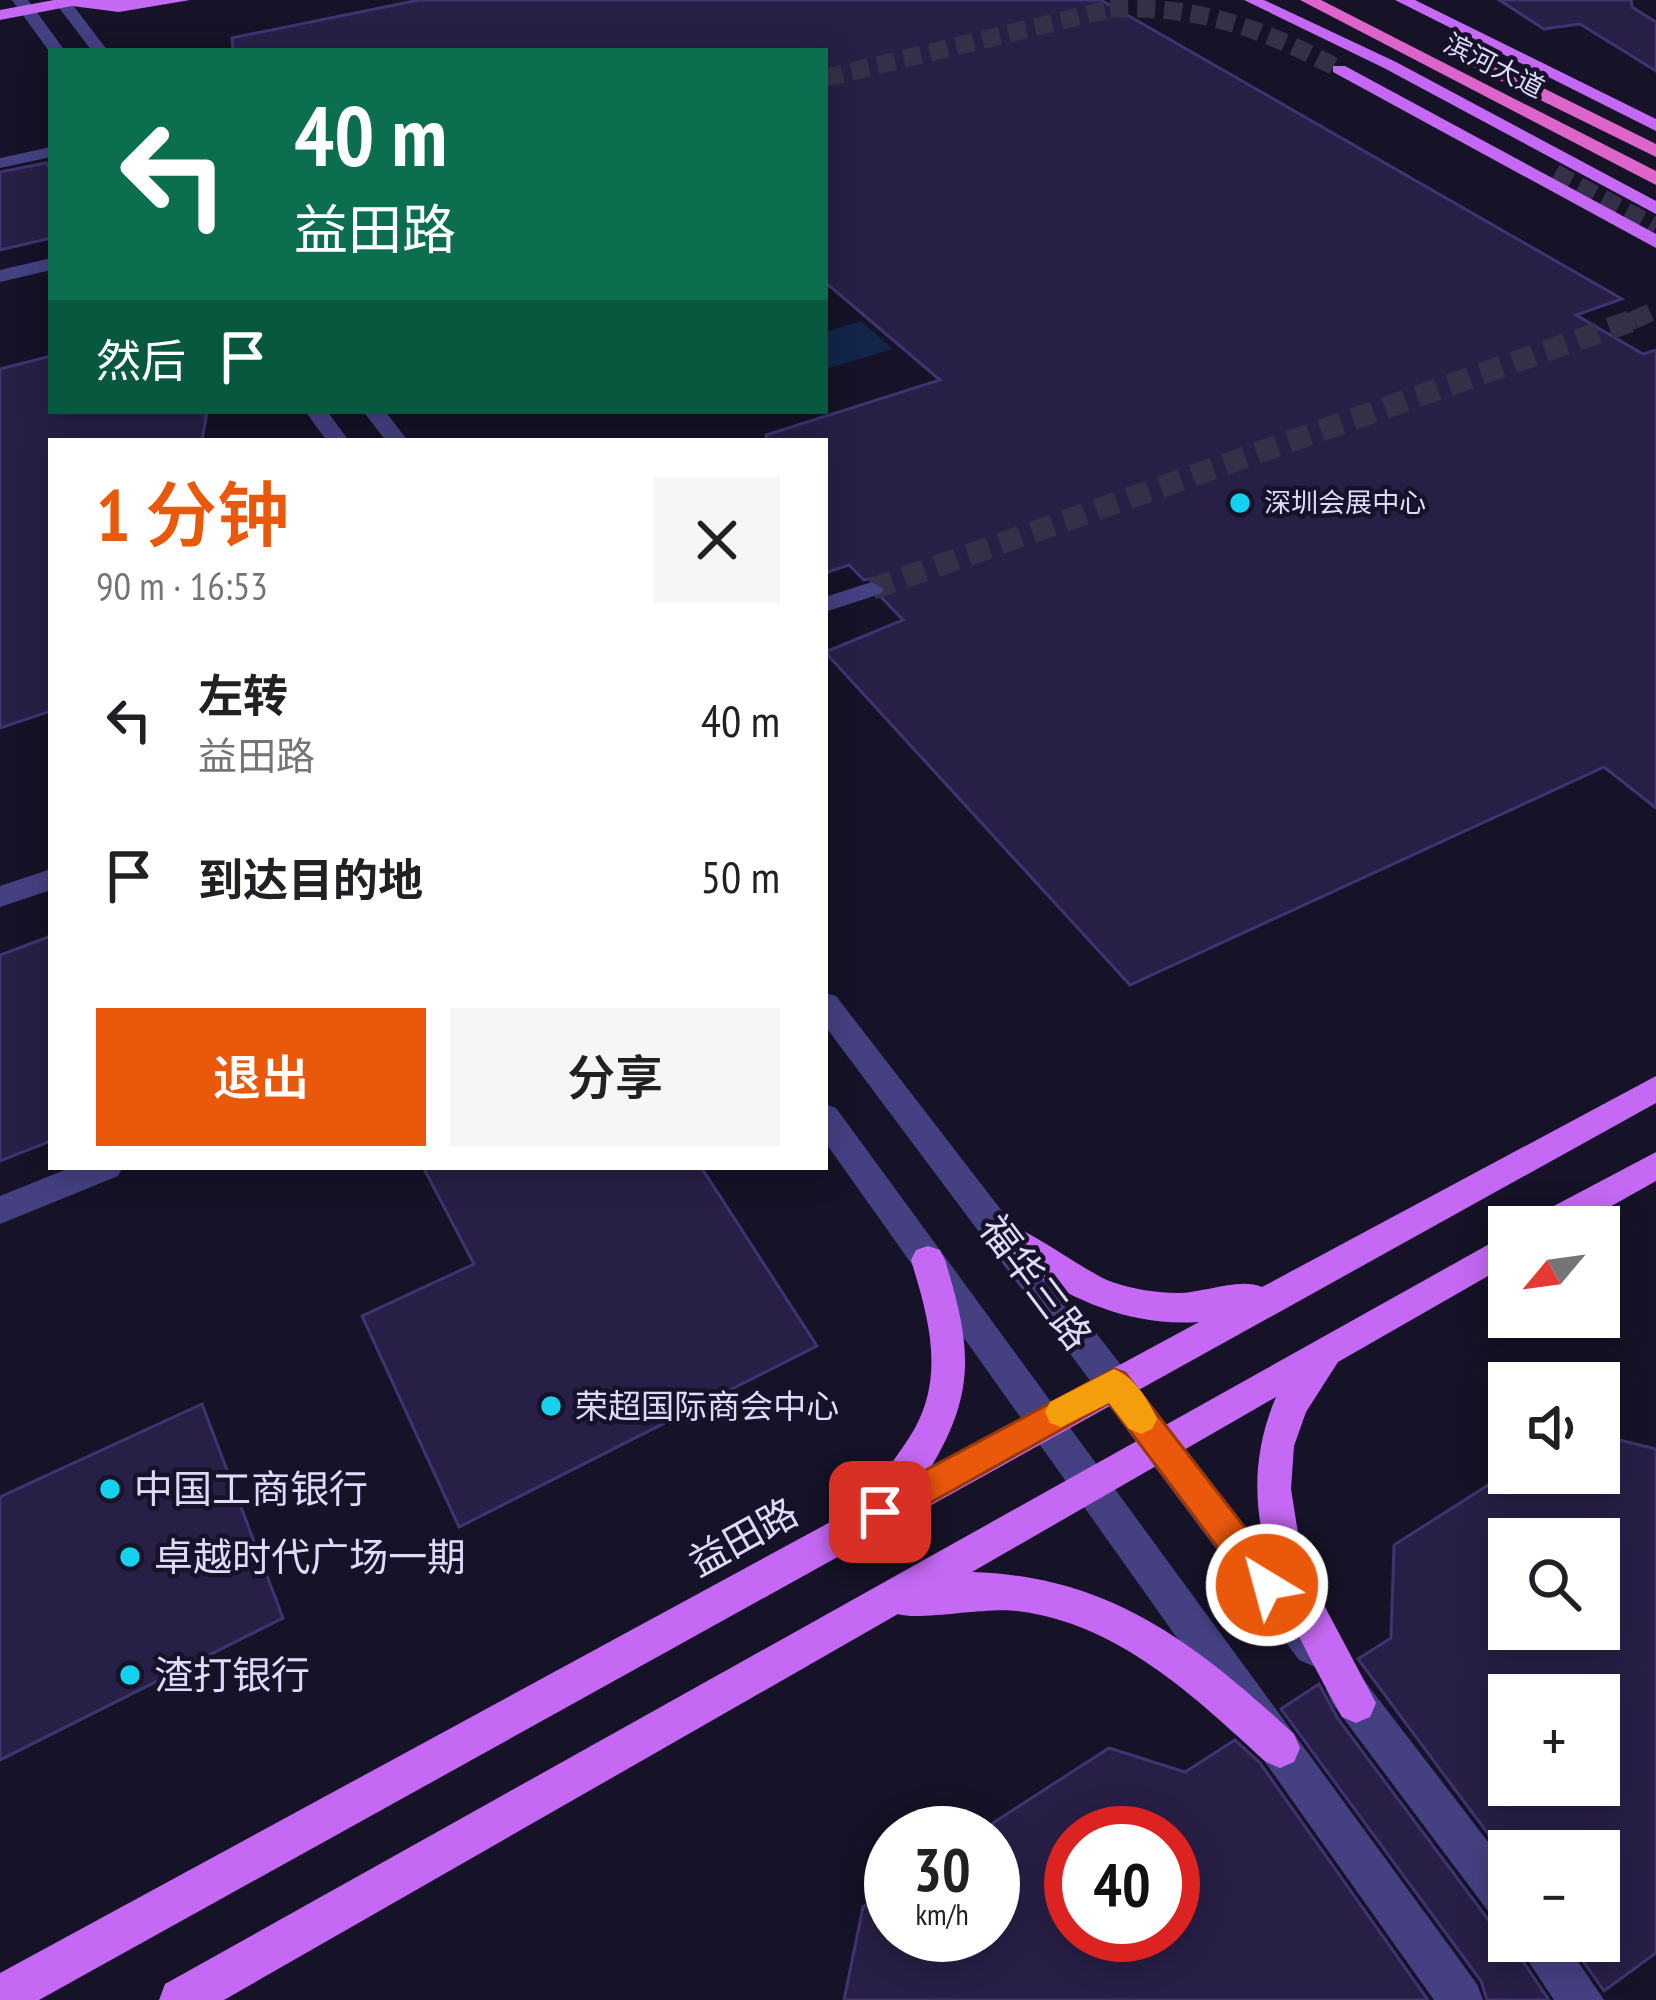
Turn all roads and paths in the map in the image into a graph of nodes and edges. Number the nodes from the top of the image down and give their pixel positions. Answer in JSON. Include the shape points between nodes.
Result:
{"nodes":[{"id":1,"x":118,"y":0,"type":"edge"},
{"id":2,"x":182,"y":0,"type":"edge"},
{"id":3,"x":1252,"y":0,"type":"edge"},
{"id":4,"x":1308,"y":0,"type":"edge"},
{"id":5,"x":1402,"y":0,"type":"edge"},
{"id":6,"x":68,"y":1,"type":"edge"},
{"id":7,"x":23,"y":5,"type":"edge"},
{"id":8,"x":0,"y":15,"type":"edge"},
{"id":9,"x":55,"y":48,"type":"edge"},
{"id":10,"x":98,"y":48,"type":"edge"},
{"id":11,"x":1455,"y":50,"type":"dead end"},
{"id":12,"x":1339,"y":69,"type":"tunnel mouth"},
{"id":13,"x":1656,"y":126,"type":"edge"},
{"id":14,"x":1656,"y":152,"type":"edge"},
{"id":15,"x":48,"y":153,"type":"edge"},
{"id":16,"x":0,"y":163,"type":"edge"},
{"id":17,"x":1555,"y":173,"type":"tunnel mouth"},
{"id":18,"x":1656,"y":179,"type":"edge"},
{"id":19,"x":1656,"y":208,"type":"edge"},
{"id":20,"x":1656,"y":242,"type":"edge"},
{"id":21,"x":48,"y":265,"type":"edge"},
{"id":22,"x":0,"y":276,"type":"edge"},
{"id":23,"x":376,"y":414,"type":"edge"},
{"id":24,"x":395,"y":438,"type":"edge"},
{"id":25,"x":872,"y":589,"type":"tunnel mouth"},
{"id":26,"x":828,"y":604,"type":"edge"},
{"id":27,"x":48,"y":880,"type":"edge"},
{"id":28,"x":0,"y":897,"type":"edge"},
{"id":29,"x":828,"y":1008,"type":"edge"},
{"id":30,"x":1656,"y":1088,"type":"edge"},
{"id":31,"x":828,"y":1121,"type":"edge"},
{"id":32,"x":99,"y":1170,"type":"edge"},
{"id":33,"x":1652,"y":1174,"type":"edge"},
{"id":34,"x":1587,"y":1206,"type":"edge"},
{"id":35,"x":0,"y":1210,"type":"edge"},
{"id":36,"x":998,"y":1232,"type":"junction"},
{"id":37,"x":1488,"y":1259,"type":"edge"},
{"id":38,"x":928,"y":1260,"type":"junction"},
{"id":39,"x":1301,"y":1281,"type":"junction"},
{"id":40,"x":1343,"y":1339,"type":"junction"},
{"id":41,"x":1114,"y":1384,"type":"junction"},
{"id":42,"x":1044,"y":1421,"type":"junction"},
{"id":43,"x":1160,"y":1444,"type":"junction"},
{"id":44,"x":1089,"y":1483,"type":"junction"},
{"id":45,"x":880,"y":1512,"type":"junction"},
{"id":46,"x":876,"y":1605,"type":"junction"},
{"id":47,"x":1356,"y":1702,"type":"junction"},
{"id":48,"x":1280,"y":1748,"type":"junction"},
{"id":49,"x":1488,"y":1876,"type":"edge"},
{"id":50,"x":1554,"y":1962,"type":"edge"},
{"id":51,"x":0,"y":1997,"type":"edge"},
{"id":52,"x":181,"y":2000,"type":"edge"},
{"id":53,"x":1461,"y":2000,"type":"edge"},
{"id":54,"x":1582,"y":2000,"type":"edge"}],
"edges":[{"from":1,"to":6,"type":"main road"},
{"from":2,"to":6,"type":"main road","via":[[119,8]]},
{"from":3,"to":17,"type":"main road","via":[[1336,56]]},
{"from":3,"to":19,"type":"main road"},
{"from":4,"to":18,"type":"highway","name":"滨河大道"},
{"from":5,"to":13,"type":"main road"},
{"from":6,"to":7,"type":"main road"},
{"from":6,"to":10,"type":"street"},
{"from":7,"to":8,"type":"main road"},
{"from":7,"to":9,"type":"street"},
{"from":11,"to":14,"type":"highway","name":"滨河大道"},
{"from":12,"to":20,"type":"main road"},
{"from":15,"to":16,"type":"street"},
{"from":21,"to":22,"type":"street"},
{"from":23,"to":24,"type":"street"},
{"from":25,"to":26,"type":"street"},
{"from":27,"to":28,"type":"street"},
{"from":29,"to":36,"type":"street","name":"福华三路"},
{"from":30,"to":39,"type":"main road","name":"益田路"},
{"from":31,"to":38,"type":"street","name":"福华三路"},
{"from":32,"to":35,"type":"street"},
{"from":33,"to":34,"type":"main road"},
{"from":36,"to":39,"type":"main road","via":[[1048,1270],[1128,1305],[1179,1311]]},
{"from":36,"to":41,"type":"street","name":"福华三路"},
{"from":37,"to":40,"type":"main road"},
{"from":38,"to":42,"type":"street","name":"福华三路"},
{"from":38,"to":45,"type":"main road","via":[[949,1324],[946,1400],[926,1447]]},
{"from":39,"to":41,"type":"main road","name":"益田路"},
{"from":40,"to":43,"type":"main road"},
{"from":40,"to":47,"type":"main road","via":[[1297,1388],[1274,1442],[1272,1503],[1313,1626]]},
{"from":41,"to":42,"type":"main road","name":"益田路"},
{"from":41,"to":43,"type":"street","name":"福华三路"},
{"from":42,"to":44,"type":"street","name":"福华三路"},
{"from":42,"to":45,"type":"main road","name":"益田路"},
{"from":43,"to":44,"type":"main road"},
{"from":43,"to":47,"type":"street","name":"福华三路"},
{"from":44,"to":46,"type":"main road"},
{"from":44,"to":48,"type":"street","name":"福华三路"},
{"from":45,"to":51,"type":"main road","name":"益田路"},
{"from":46,"to":48,"type":"main road","via":[[958,1587],[1016,1589],[1069,1603],[1124,1625],[1200,1673]]},
{"from":46,"to":52,"type":"main road"},
{"from":47,"to":49,"type":"street","name":"福华三路"},
{"from":48,"to":53,"type":"street","name":"福华三路"},
{"from":50,"to":54,"type":"street"}]}
